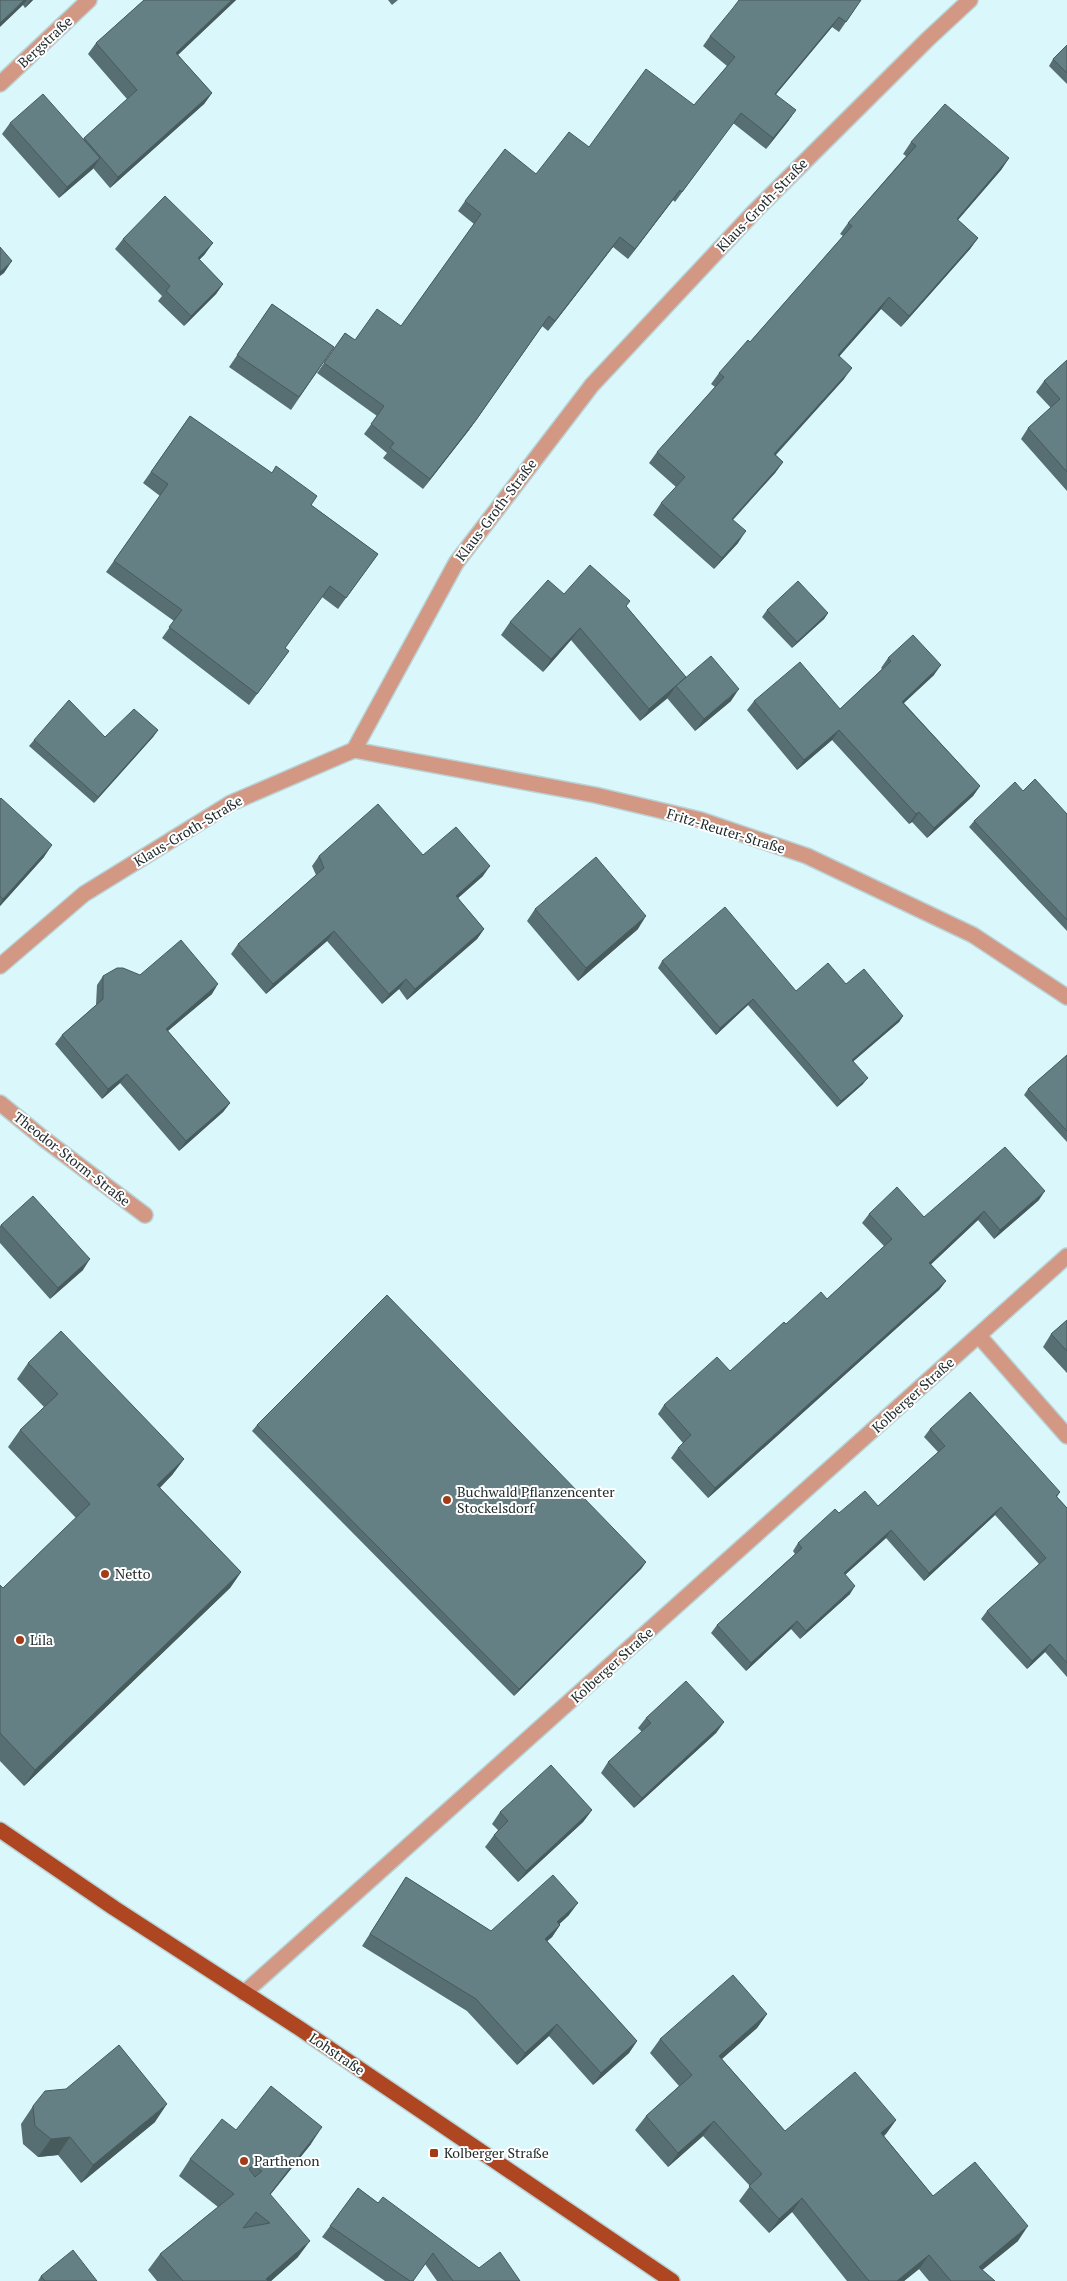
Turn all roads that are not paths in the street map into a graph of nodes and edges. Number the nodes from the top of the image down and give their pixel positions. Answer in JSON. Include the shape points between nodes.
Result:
{"nodes":[{"id":1,"x":90,"y":0,"type":"edge"},
{"id":2,"x":970,"y":0,"type":"edge"},
{"id":3,"x":0,"y":84,"type":"edge"},
{"id":4,"x":354,"y":750,"type":"junction"},
{"id":5,"x":0,"y":966,"type":"edge"},
{"id":6,"x":1067,"y":997,"type":"edge"},
{"id":7,"x":0,"y":1102,"type":"edge"},
{"id":8,"x":145,"y":1215,"type":"dead end"},
{"id":9,"x":1067,"y":1256,"type":"edge"},
{"id":10,"x":979,"y":1336,"type":"junction"},
{"id":11,"x":1067,"y":1436,"type":"edge"},
{"id":12,"x":0,"y":1830,"type":"edge"},
{"id":13,"x":244,"y":1993,"type":"junction"},
{"id":14,"x":672,"y":2281,"type":"edge"}],
"edges":[{"from":1,"to":3,"type":"street","name":"Bergstraße"},
{"from":2,"to":4,"type":"street","name":"Klaus-Groth-Straße","via":[[755,211],[592,385],[456,563]]},
{"from":4,"to":5,"type":"street","name":"Klaus-Groth-Straße","via":[[232,803],[199,823],[84,894]]},
{"from":4,"to":6,"type":"street","name":"Fritz-Reuter-Straße","via":[[595,795],[701,820],[806,856],[973,935]]},
{"from":7,"to":8,"type":"street","name":"Theodor-Storm-Straße"},
{"from":9,"to":10,"type":"street","name":"Kolberger Straße"},
{"from":10,"to":11,"type":"street"},
{"from":10,"to":13,"type":"street","name":"Kolberger Straße"},
{"from":12,"to":13,"type":"main road","name":"Lohstraße"},
{"from":13,"to":14,"type":"main road","name":"Lohstraße"}]}
